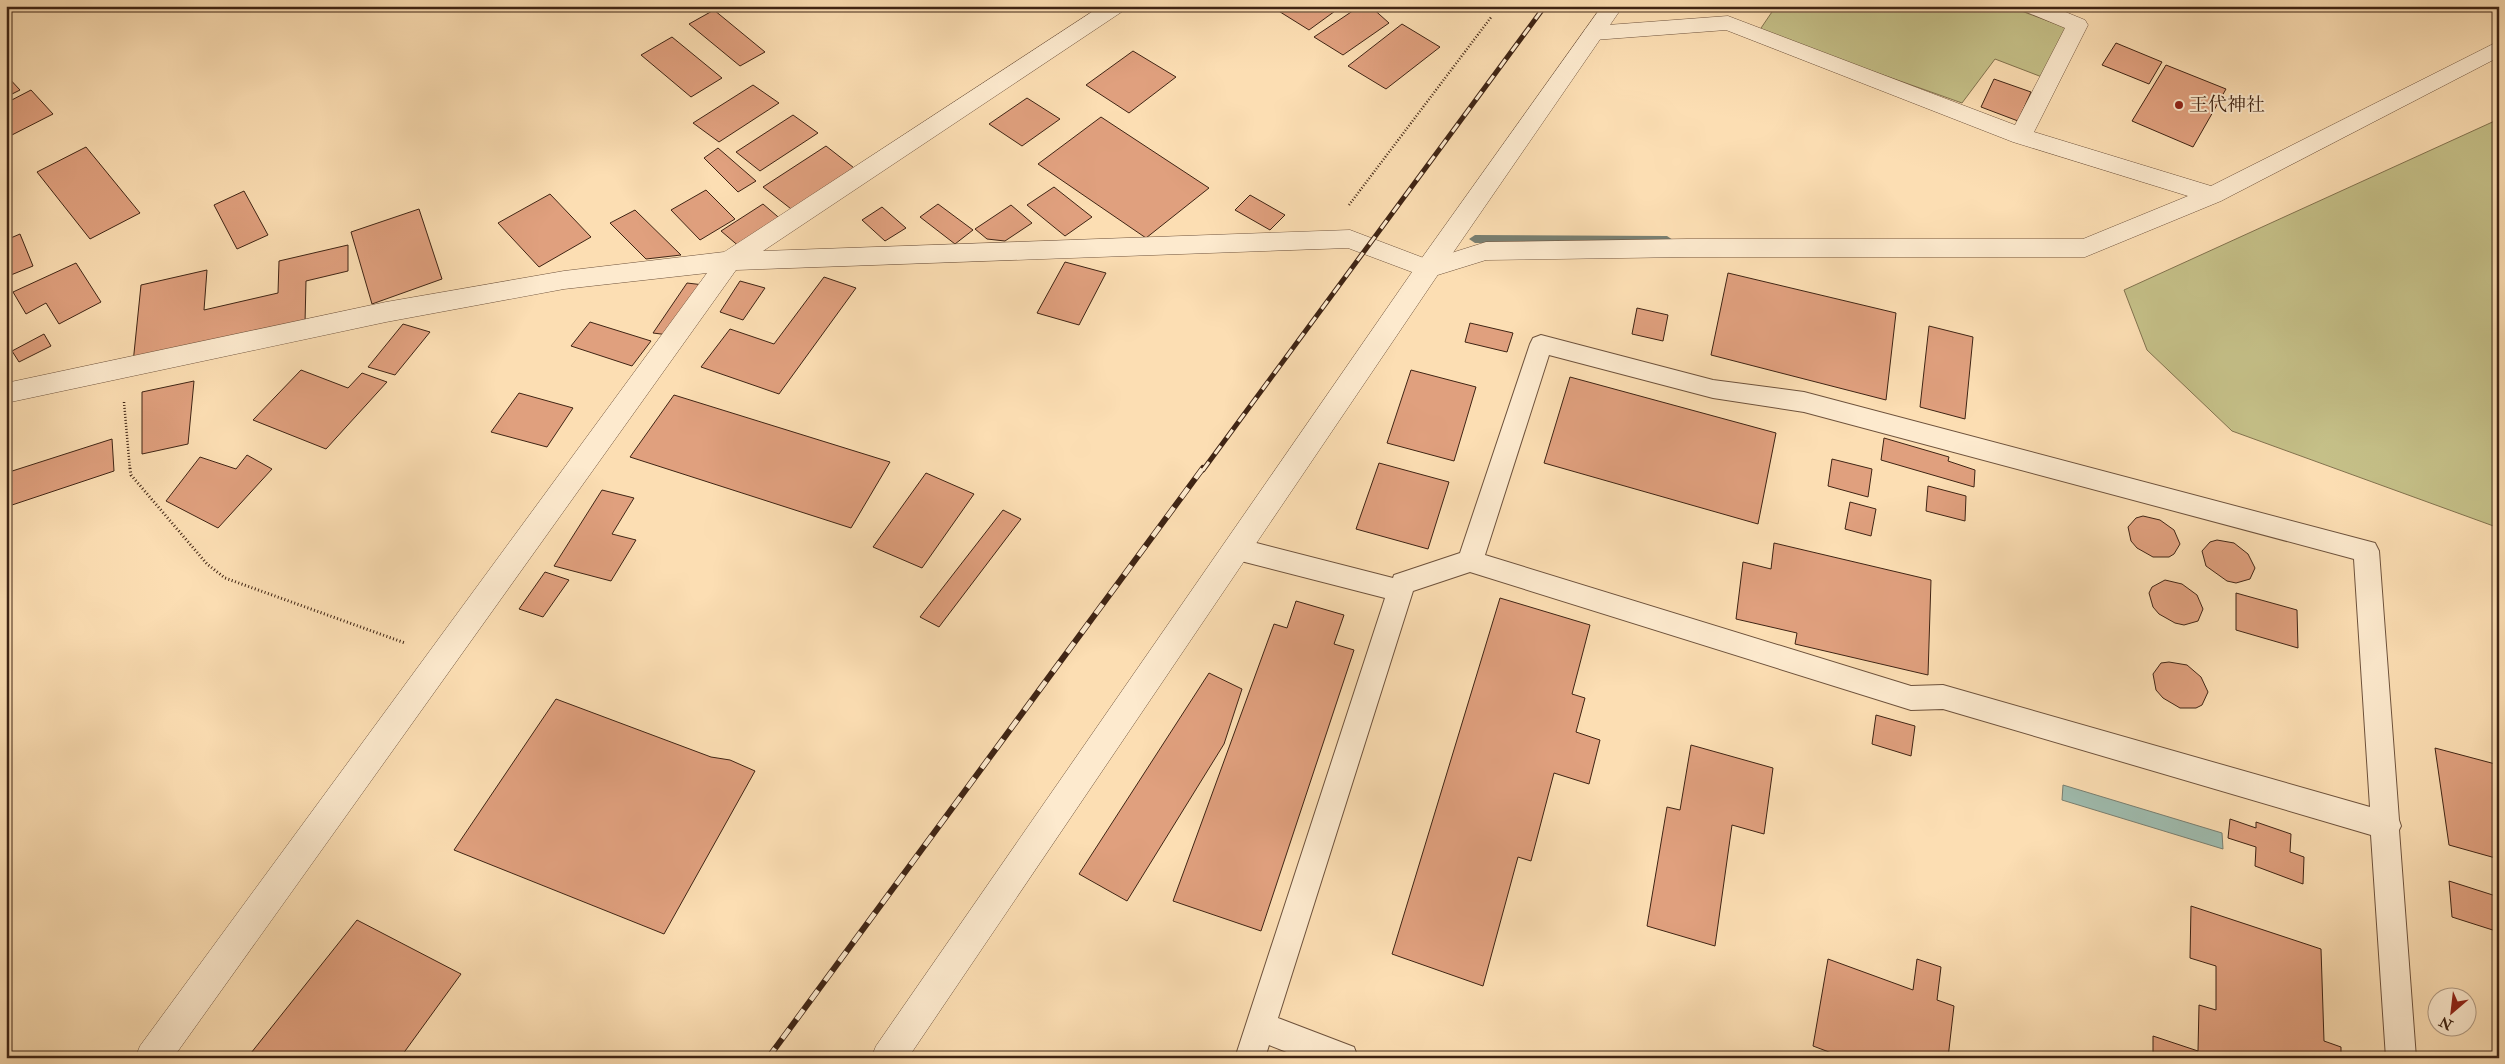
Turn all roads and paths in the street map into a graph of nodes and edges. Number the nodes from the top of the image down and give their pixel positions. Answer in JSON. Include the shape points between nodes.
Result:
{"nodes":[{"id":1,"x":1116,"y":6,"type":"edge"},
{"id":2,"x":1613,"y":6,"type":"edge"},
{"id":3,"x":2031,"y":6,"type":"edge"},
{"id":4,"x":1734,"y":15,"type":"edge"},
{"id":5,"x":1492,"y":16,"type":"dead end"},
{"id":6,"x":1594,"y":32,"type":"junction"},
{"id":7,"x":2499,"y":48,"type":"edge"},
{"id":8,"x":2021,"y":136,"type":"junction"},
{"id":9,"x":2213,"y":195,"type":"junction"},
{"id":10,"x":1322,"y":240,"type":"junction"},
{"id":11,"x":729,"y":261,"type":"junction"},
{"id":12,"x":1428,"y":269,"type":"junction"},
{"id":13,"x":121,"y":368,"type":"junction"},
{"id":14,"x":8,"y":386,"type":"edge"},
{"id":15,"x":1237,"y":549,"type":"junction"},
{"id":16,"x":1470,"y":561,"type":"junction"},
{"id":17,"x":1400,"y":591,"type":"junction"},
{"id":18,"x":443,"y":656,"type":"junction"},
{"id":19,"x":2387,"y":826,"type":"junction"},
{"id":20,"x":1262,"y":1027,"type":"junction"},
{"id":21,"x":152,"y":1058,"type":"edge"},
{"id":22,"x":888,"y":1058,"type":"edge"},
{"id":23,"x":1250,"y":1058,"type":"edge"},
{"id":24,"x":1343,"y":1058,"type":"edge"},
{"id":25,"x":2402,"y":1058,"type":"edge"}],
"edges":[{"from":1,"to":11,"type":"street"},
{"from":2,"to":6,"type":"street"},
{"from":3,"to":8,"type":"street","via":[[2077,26]]},
{"from":4,"to":6,"type":"street"},
{"from":4,"to":8,"type":"street"},
{"from":5,"to":10,"type":"path"},
{"from":6,"to":12,"type":"street"},
{"from":7,"to":9,"type":"street"},
{"from":8,"to":9,"type":"street"},
{"from":9,"to":12,"type":"street","via":[[2085,248],[1486,251]]},
{"from":10,"to":11,"type":"street"},
{"from":10,"to":12,"type":"street","via":[[1350,239]]},
{"from":11,"to":13,"type":"street","via":[[555,281],[386,312]]},
{"from":11,"to":18,"type":"street"},
{"from":12,"to":15,"type":"street"},
{"from":13,"to":14,"type":"street"},
{"from":13,"to":18,"type":"path","via":[[131,475],[208,564],[226,578]]},
{"from":15,"to":17,"type":"lane"},
{"from":15,"to":22,"type":"street"},
{"from":16,"to":17,"type":"lane","via":[[1403,582]]},
{"from":16,"to":19,"type":"lane","via":[[1912,698],[1943,697]]},
{"from":16,"to":19,"type":"lane","via":[[1541,344],[1713,389],[1804,402],[2366,550]]},
{"from":17,"to":20,"type":"lane"},
{"from":18,"to":21,"type":"street"},
{"from":19,"to":25,"type":"lane"},
{"from":20,"to":23,"type":"lane"},
{"from":20,"to":24,"type":"lane"}]}
